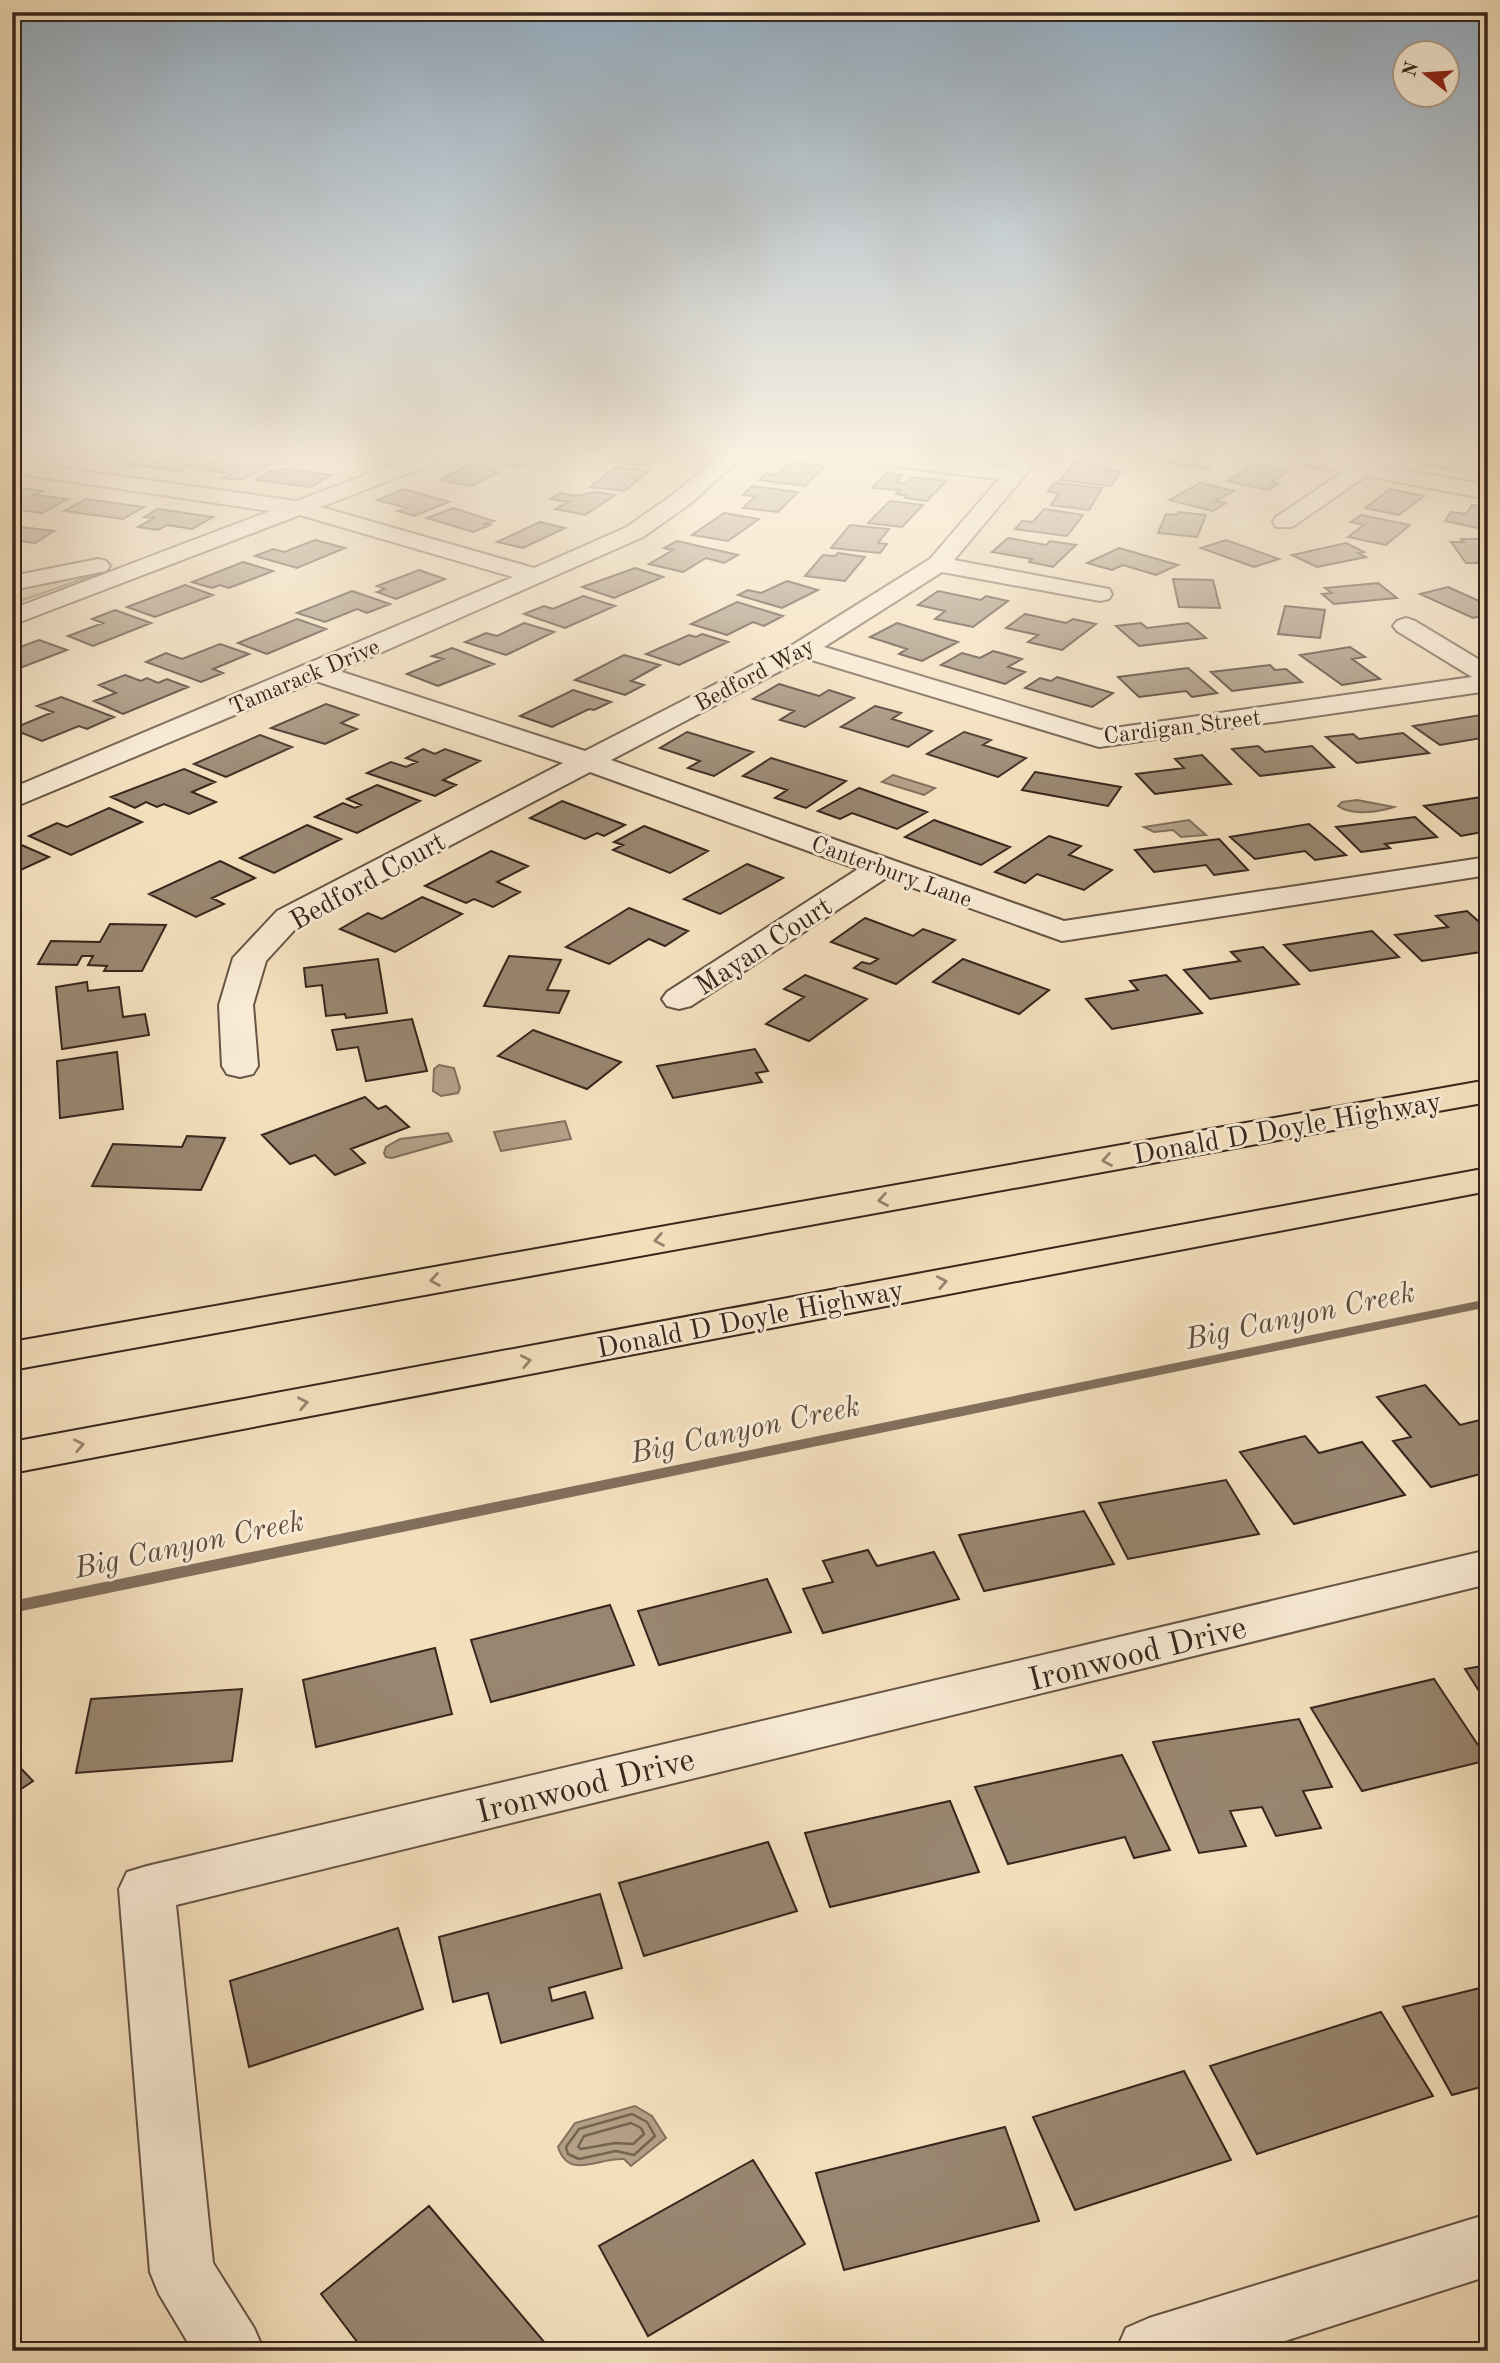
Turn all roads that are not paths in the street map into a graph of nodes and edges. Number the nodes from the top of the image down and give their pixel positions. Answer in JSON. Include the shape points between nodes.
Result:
{"nodes":[{"id":1,"x":96,"y":566,"type":"edge"},
{"id":2,"x":142,"y":566,"type":"edge"},
{"id":3,"x":503,"y":566,"type":"edge"},
{"id":4,"x":559,"y":566,"type":"edge"},
{"id":5,"x":934,"y":566,"type":"edge"},
{"id":6,"x":950,"y":566,"type":"edge"},
{"id":7,"x":149,"y":567,"type":"joint"},
{"id":8,"x":537,"y":576,"type":"junction"},
{"id":9,"x":12,"y":583,"type":"edge"},
{"id":10,"x":1100,"y":594,"type":"dead end"},
{"id":11,"x":12,"y":618,"type":"edge"},
{"id":12,"x":1406,"y":626,"type":"dead end"},
{"id":13,"x":803,"y":649,"type":"junction"},
{"id":14,"x":315,"y":672,"type":"junction"},
{"id":15,"x":1488,"y":676,"type":"edge"},
{"id":16,"x":1488,"y":683,"type":"edge"},
{"id":17,"x":589,"y":762,"type":"junction"},
{"id":18,"x":12,"y":799,"type":"edge"},
{"id":19,"x":1488,"y":866,"type":"edge"},
{"id":20,"x":882,"y":867,"type":"junction"},
{"id":21,"x":679,"y":999,"type":"dead end"},
{"id":22,"x":240,"y":1066,"type":"dead end"},
{"id":23,"x":1488,"y":1091,"type":"edge"},
{"id":24,"x":1488,"y":1179,"type":"edge"},
{"id":25,"x":12,"y":1356,"type":"edge"},
{"id":26,"x":12,"y":1458,"type":"edge"},
{"id":27,"x":1488,"y":1567,"type":"edge"},
{"id":28,"x":1488,"y":2245,"type":"edge"},
{"id":29,"x":230,"y":2351,"type":"edge"},
{"id":30,"x":1149,"y":2351,"type":"edge"}],
"edges":[{"from":1,"to":9,"type":"street"},
{"from":2,"to":7,"type":"street"},
{"from":3,"to":8,"type":"street"},
{"from":4,"to":8,"type":"street","name":"Tamarack Drive"},
{"from":5,"to":13,"type":"street","name":"Bedford Way"},
{"from":6,"to":10,"type":"street"},
{"from":7,"to":11,"type":"street"},
{"from":8,"to":14,"type":"street","name":"Tamarack Drive"},
{"from":12,"to":15,"type":"street"},
{"from":13,"to":16,"type":"street","name":"Cardigan Street","via":[[1099,739]]},
{"from":13,"to":17,"type":"street","name":"Bedford Way"},
{"from":14,"to":17,"type":"street","name":"Canterbury Lane"},
{"from":14,"to":18,"type":"street","name":"Tamarack Drive"},
{"from":17,"to":20,"type":"street","name":"Canterbury Lane"},
{"from":17,"to":22,"type":"street","name":"Bedford Court","via":[[288,918],[250,958],[236,1004]]},
{"from":19,"to":20,"type":"street","name":"Canterbury Lane","via":[[1062,931]]},
{"from":20,"to":21,"type":"street","name":"Mayan Court"},
{"from":23,"to":25,"type":"highway","name":"Donald D Doyle Highway","one_way":true},
{"from":26,"to":24,"type":"highway","name":"Donald D Doyle Highway","one_way":true},
{"from":27,"to":29,"type":"street","name":"Ironwood Drive","via":[[147,1889],[182,2272]]},
{"from":28,"to":30,"type":"street"}]}
